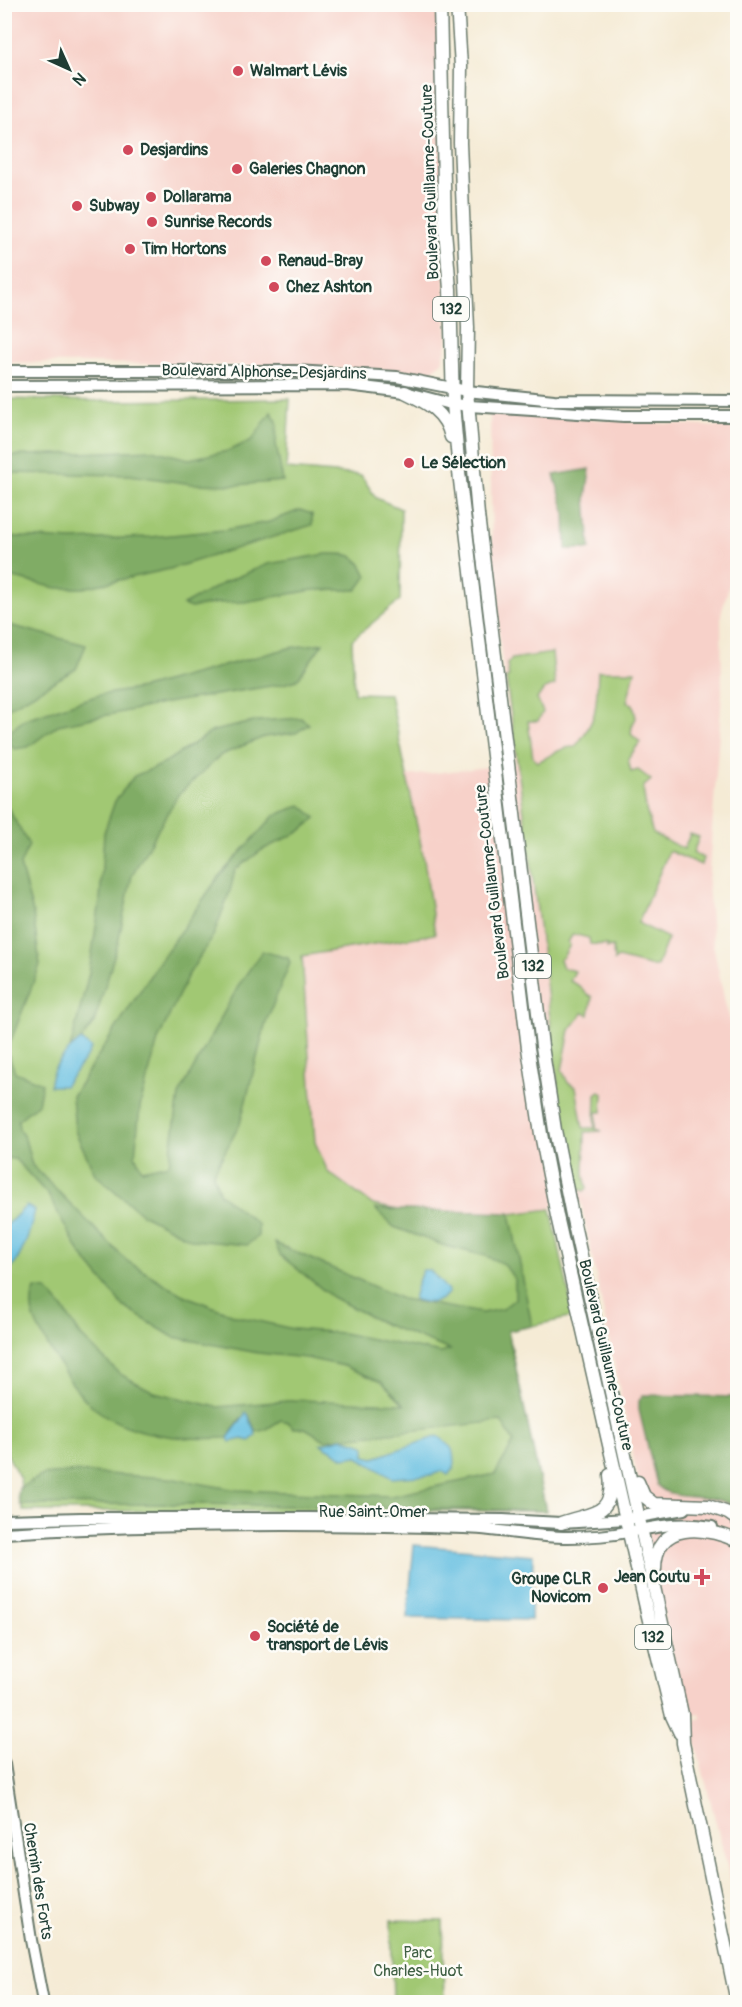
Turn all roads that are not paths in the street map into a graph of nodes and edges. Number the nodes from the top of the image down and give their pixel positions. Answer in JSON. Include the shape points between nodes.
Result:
{"nodes":[{"id":1,"x":440,"y":4,"type":"edge"},
{"id":2,"x":457,"y":4,"type":"edge"},
{"id":3,"x":4,"y":371,"type":"edge"},
{"id":4,"x":4,"y":386,"type":"edge"},
{"id":5,"x":452,"y":388,"type":"junction"},
{"id":6,"x":467,"y":391,"type":"junction"},
{"id":7,"x":405,"y":392,"type":"junction"},
{"id":8,"x":738,"y":401,"type":"edge"},
{"id":9,"x":453,"y":404,"type":"junction"},
{"id":10,"x":469,"y":406,"type":"junction"},
{"id":11,"x":738,"y":416,"type":"edge"},
{"id":12,"x":459,"y":472,"type":"junction"},
{"id":13,"x":623,"y":1440,"type":"junction"},
{"id":14,"x":609,"y":1444,"type":"junction"},
{"id":15,"x":4,"y":1520,"type":"edge"},
{"id":16,"x":738,"y":1521,"type":"edge"},
{"id":17,"x":561,"y":1523,"type":"junction"},
{"id":18,"x":634,"y":1524,"type":"junction"},
{"id":19,"x":18,"y":1532,"type":"junction"},
{"id":20,"x":4,"y":1533,"type":"edge"},
{"id":21,"x":4,"y":1538,"type":"edge"},
{"id":22,"x":738,"y":1539,"type":"edge"},
{"id":23,"x":657,"y":1597,"type":"junction"},
{"id":24,"x":683,"y":1739,"type":"junction"},
{"id":25,"x":4,"y":1764,"type":"edge"},
{"id":26,"x":43,"y":2002,"type":"edge"},
{"id":27,"x":737,"y":2002,"type":"edge"}],
"edges":[{"from":1,"to":5,"type":"main road","name":"Boulevard Guillaume-Couture","number":"132"},
{"from":2,"to":6,"type":"main road","name":"Boulevard Guillaume-Couture","number":"132"},
{"from":3,"to":5,"type":"street","name":"Boulevard Alphonse-Desjardins","via":[[296,371],[397,378]]},
{"from":4,"to":7,"type":"street","name":"Boulevard Alphonse-Desjardins","via":[[347,385]]},
{"from":5,"to":6,"type":"street","name":"Boulevard Alphonse-Desjardins"},
{"from":5,"to":9,"type":"main road","name":"Boulevard Guillaume-Couture","number":"132"},
{"from":6,"to":8,"type":"street","name":"Boulevard Alphonse-Desjardins","via":[[554,399]]},
{"from":6,"to":10,"type":"main road","name":"Boulevard Guillaume-Couture","number":"132"},
{"from":7,"to":9,"type":"street","name":"Boulevard Alphonse-Desjardins"},
{"from":7,"to":12,"type":"main road","via":[[445,419]]},
{"from":9,"to":10,"type":"street","name":"Boulevard Alphonse-Desjardins"},
{"from":9,"to":12,"type":"main road","name":"Boulevard Guillaume-Couture","number":"132"},
{"from":10,"to":11,"type":"street","name":"Boulevard Alphonse-Desjardins","via":[[624,416]]},
{"from":10,"to":13,"type":"main road","name":"Boulevard Guillaume-Couture","number":"132","via":[[478,514],[555,1130]]},
{"from":12,"to":14,"type":"main road","name":"Boulevard Guillaume-Couture","number":"132","via":[[528,1048],[557,1216]]},
{"from":13,"to":16,"type":"main road","via":[[640,1490],[651,1502],[708,1506]]},
{"from":13,"to":18,"type":"main road","name":"Boulevard Guillaume-Couture","number":"132"},
{"from":14,"to":17,"type":"main road","via":[[611,1486],[606,1505],[591,1516]]},
{"from":14,"to":18,"type":"main road","name":"Boulevard Guillaume-Couture","number":"132"},
{"from":15,"to":17,"type":"street","name":"Rue Saint-Omer","via":[[309,1518]]},
{"from":16,"to":18,"type":"street","name":"Rue Saint-Omer","via":[[711,1512],[675,1510]]},
{"from":17,"to":18,"type":"street","name":"Rue Saint-Omer"},
{"from":18,"to":19,"type":"street","name":"Rue Saint-Omer","via":[[569,1537],[463,1528],[185,1526]]},
{"from":18,"to":22,"type":"street","name":"Rue Saint-Omer","via":[[690,1523],[724,1531]]},
{"from":18,"to":23,"type":"main road","name":"Boulevard Guillaume-Couture","number":"132"},
{"from":18,"to":24,"type":"main road","name":"Boulevard Guillaume-Couture","number":"132","via":[[672,1716]]},
{"from":19,"to":20,"type":"street","name":"Rue Saint-Omer"},
{"from":19,"to":21,"type":"street"},
{"from":22,"to":23,"type":"main road","via":[[702,1531],[685,1530],[672,1535],[656,1554]]},
{"from":23,"to":24,"type":"main road","name":"Boulevard Guillaume-Couture","number":"132","via":[[682,1714]]},
{"from":24,"to":27,"type":"main road","name":"Boulevard Guillaume-Couture","number":"132"},
{"from":25,"to":26,"type":"street","name":"Chemin des Forts"}]}
